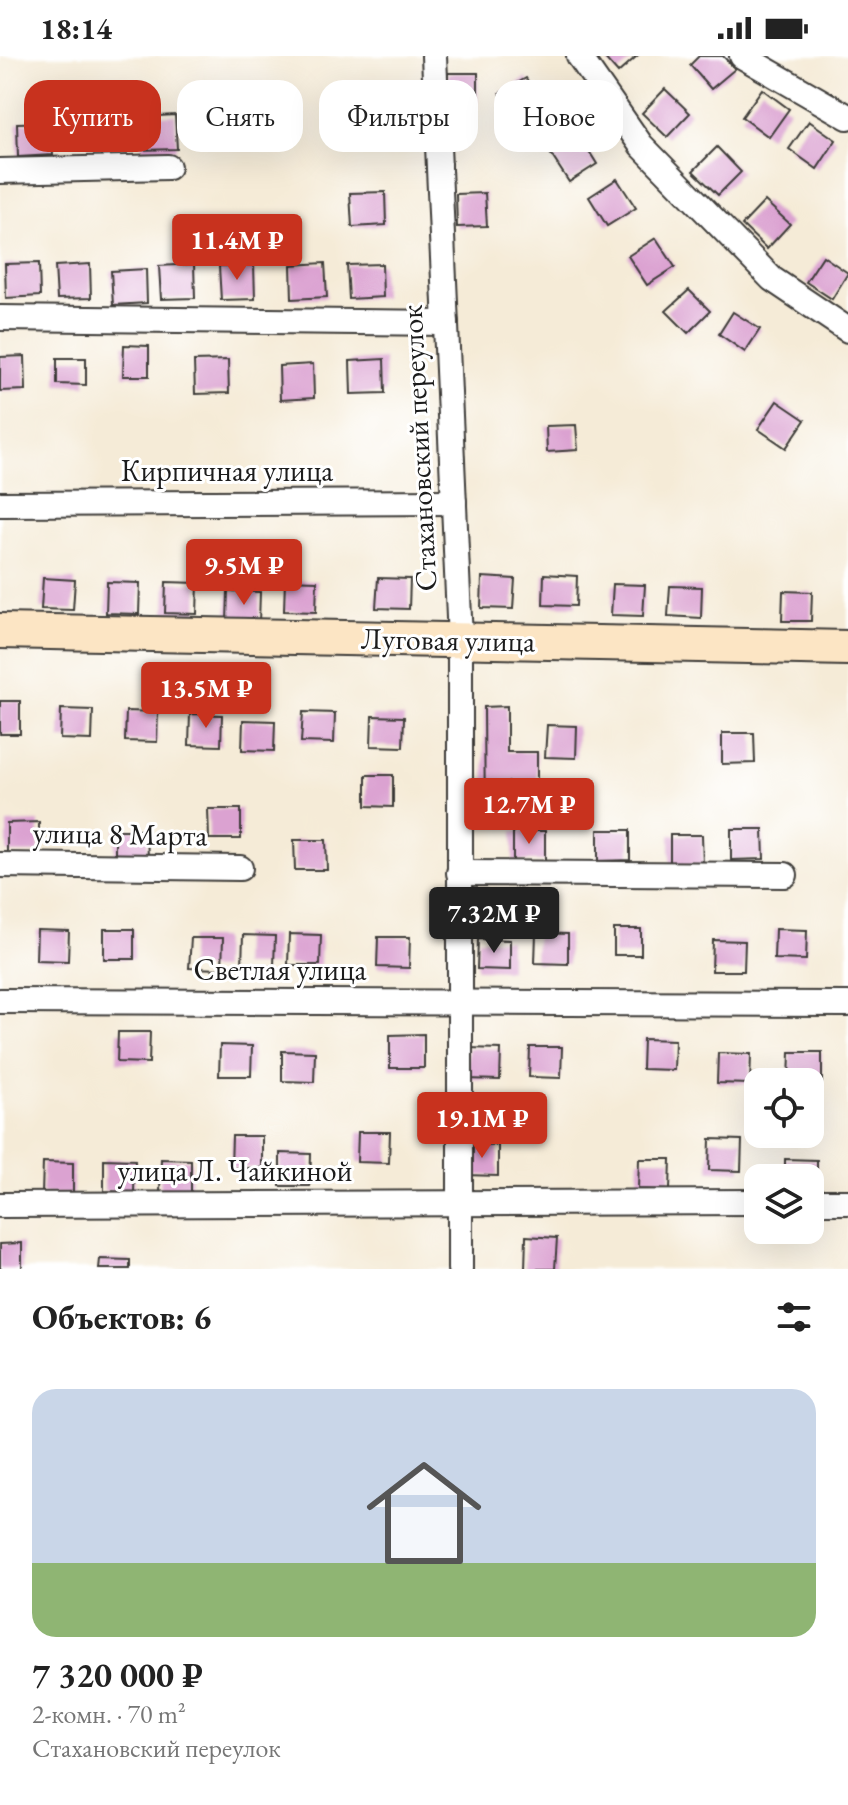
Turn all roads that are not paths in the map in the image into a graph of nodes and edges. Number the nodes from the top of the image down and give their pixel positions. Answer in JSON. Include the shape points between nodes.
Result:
{"nodes":[{"id":1,"x":434,"y":56,"type":"edge"},
{"id":2,"x":579,"y":56,"type":"edge"},
{"id":3,"x":742,"y":56,"type":"edge"},
{"id":4,"x":848,"y":117,"type":"edge"},
{"id":5,"x":168,"y":167,"type":"dead end"},
{"id":6,"x":0,"y":171,"type":"edge"},
{"id":7,"x":0,"y":318,"type":"edge"},
{"id":8,"x":446,"y":323,"type":"junction"},
{"id":9,"x":848,"y":330,"type":"edge"},
{"id":10,"x":454,"y":502,"type":"junction"},
{"id":11,"x":0,"y":504,"type":"edge"},
{"id":12,"x":0,"y":631,"type":"edge"},
{"id":13,"x":460,"y":640,"type":"junction"},
{"id":14,"x":848,"y":648,"type":"edge"},
{"id":15,"x":0,"y":865,"type":"edge"},
{"id":16,"x":240,"y":868,"type":"dead end"},
{"id":17,"x":459,"y":873,"type":"junction"},
{"id":18,"x":785,"y":875,"type":"dead end"},
{"id":19,"x":0,"y":1001,"type":"edge"},
{"id":20,"x":458,"y":1002,"type":"junction"},
{"id":21,"x":848,"y":1004,"type":"edge"},
{"id":22,"x":458,"y":1202,"type":"junction"},
{"id":23,"x":744,"y":1202,"type":"edge"},
{"id":24,"x":824,"y":1202,"type":"edge"},
{"id":25,"x":848,"y":1202,"type":"edge"},
{"id":26,"x":0,"y":1205,"type":"edge"},
{"id":27,"x":460,"y":1269,"type":"edge"}],
"edges":[{"from":1,"to":8,"type":"street","name":"Стахановский переулок"},
{"from":2,"to":9,"type":"street","via":[[641,145],[772,279]]},
{"from":3,"to":4,"type":"street"},
{"from":5,"to":6,"type":"street"},
{"from":7,"to":8,"type":"street"},
{"from":8,"to":10,"type":"street","name":"Стахановский переулок"},
{"from":10,"to":11,"type":"street","name":"Кирпичная улица"},
{"from":10,"to":13,"type":"street","name":"Стахановский переулок"},
{"from":12,"to":13,"type":"street","name":"Луговая улица"},
{"from":13,"to":14,"type":"street","name":"Луговая улица"},
{"from":13,"to":17,"type":"street","name":"Стахановский переулок"},
{"from":15,"to":16,"type":"street","name":"улица 8 Марта"},
{"from":17,"to":18,"type":"street"},
{"from":17,"to":20,"type":"street","name":"Стахановский переулок"},
{"from":19,"to":20,"type":"street","name":"Светлая улица"},
{"from":20,"to":21,"type":"street","name":"Светлая улица"},
{"from":20,"to":22,"type":"street","name":"Стахановский переулок"},
{"from":22,"to":23,"type":"street","name":"улица Л. Чайкиной"},
{"from":22,"to":26,"type":"street","name":"улица Л. Чайкиной"},
{"from":22,"to":27,"type":"street","name":"Стахановский переулок"},
{"from":24,"to":25,"type":"street"}]}
